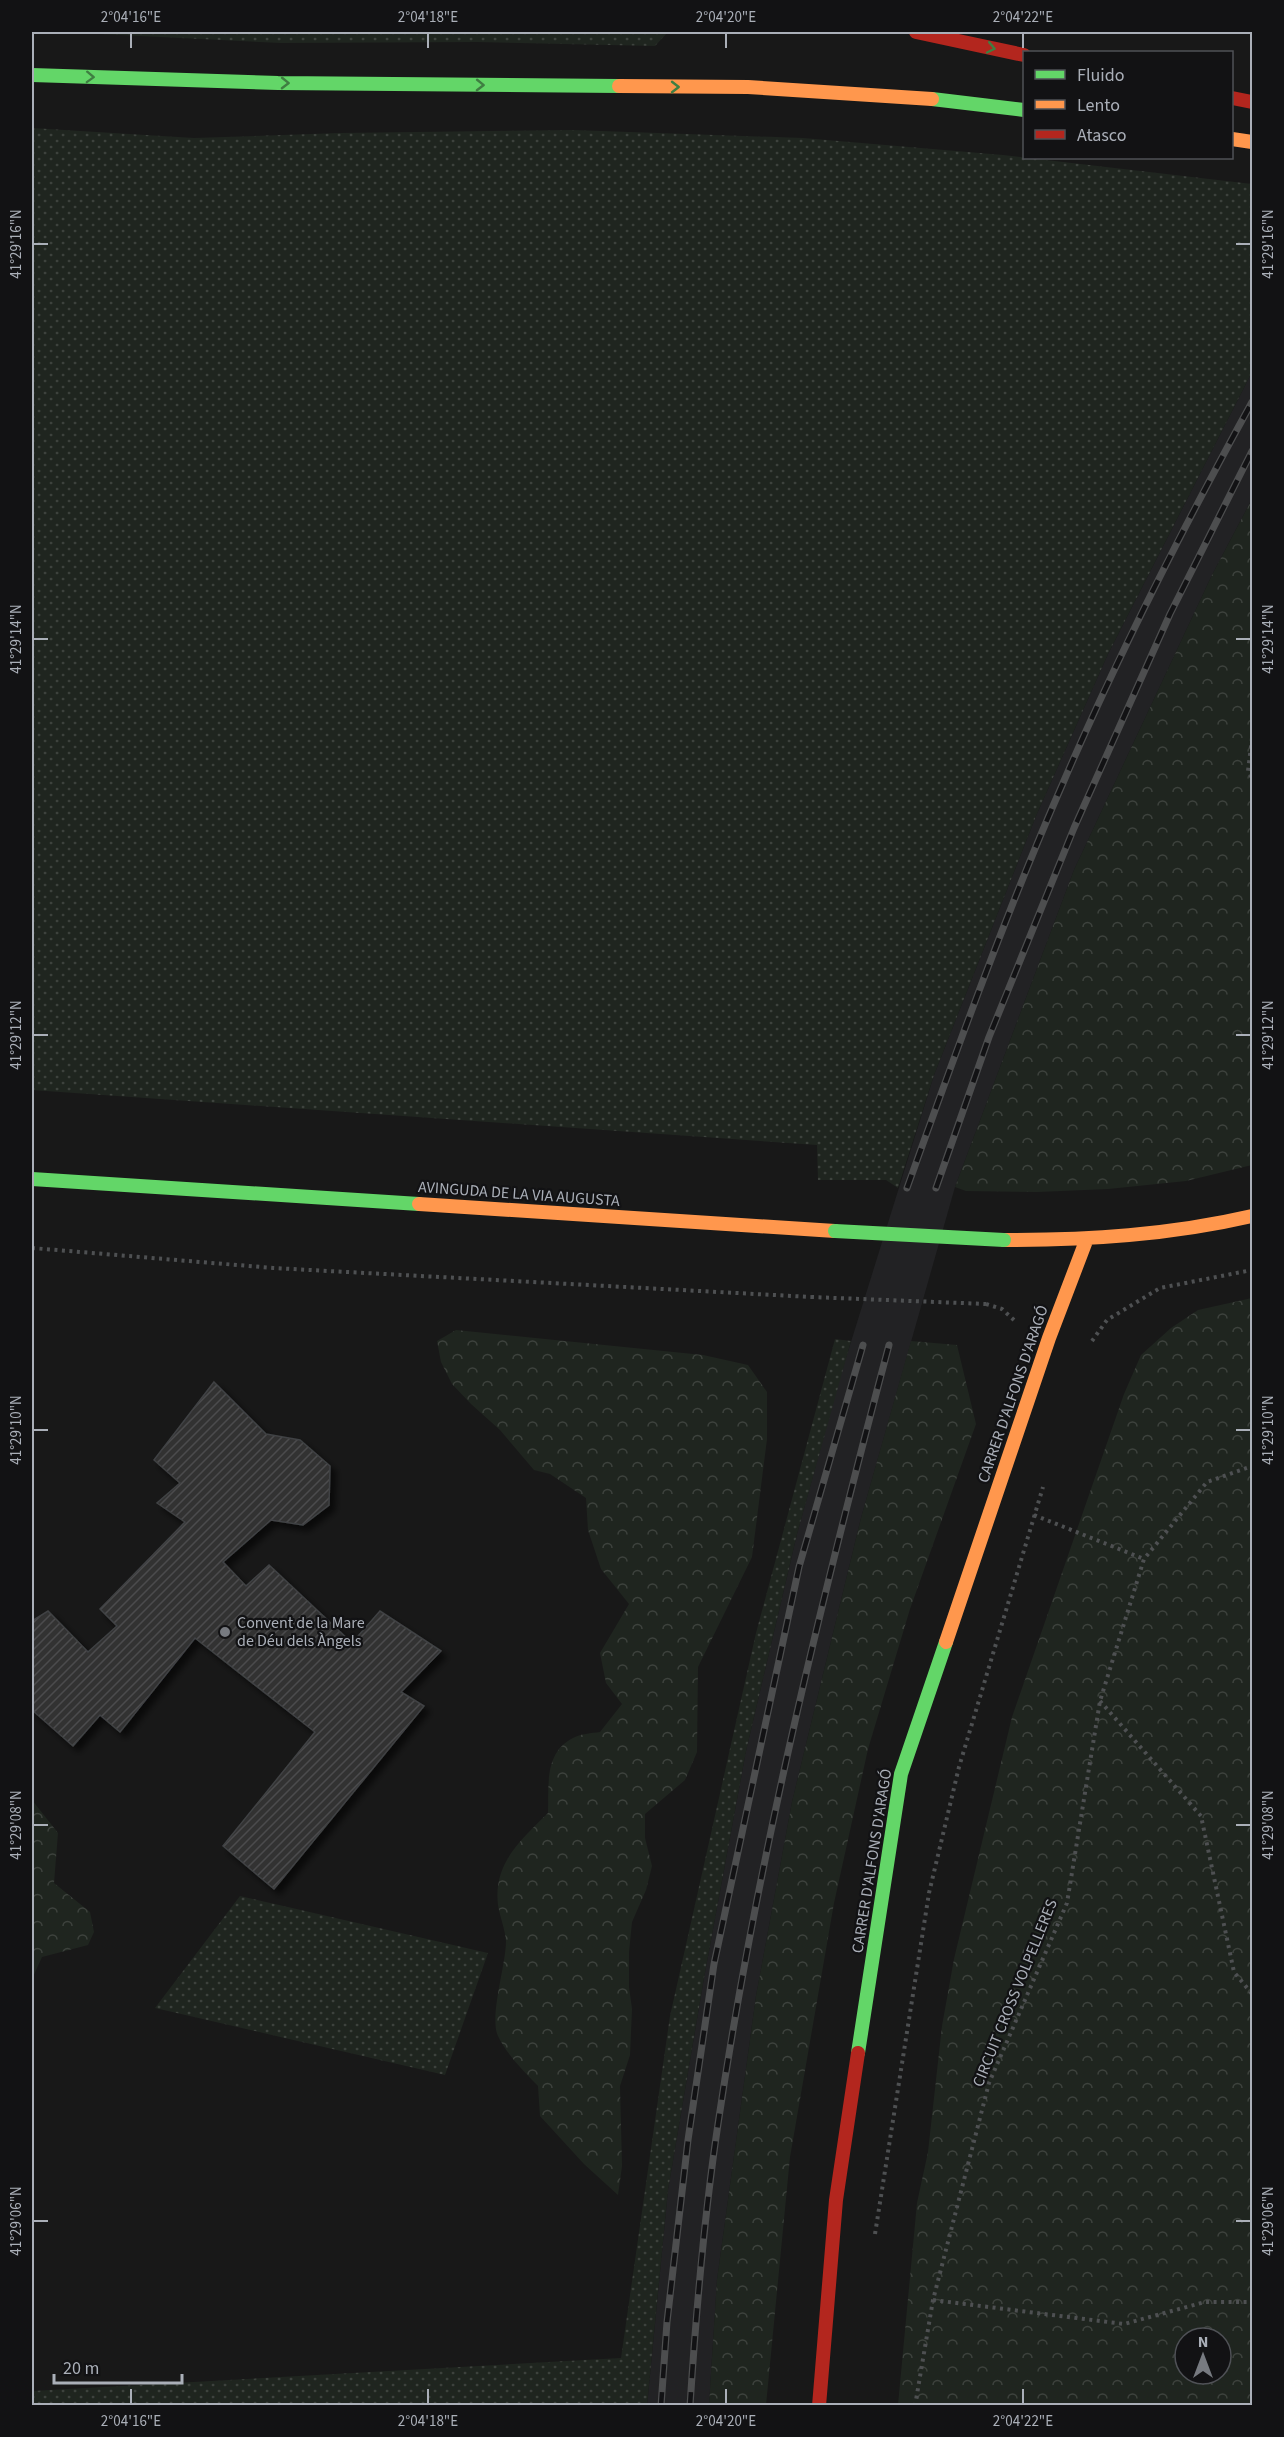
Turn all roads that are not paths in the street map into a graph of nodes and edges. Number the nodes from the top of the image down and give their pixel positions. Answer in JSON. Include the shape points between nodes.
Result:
{"nodes":[{"id":1,"x":916,"y":32,"type":"edge"},
{"id":2,"x":1023,"y":55,"type":"edge"},
{"id":3,"x":32,"y":75,"type":"edge"},
{"id":4,"x":1233,"y":98,"type":"edge"},
{"id":5,"x":1252,"y":102,"type":"edge"},
{"id":6,"x":1023,"y":110,"type":"edge"},
{"id":7,"x":1233,"y":139,"type":"edge"},
{"id":8,"x":1252,"y":142,"type":"edge"},
{"id":9,"x":32,"y":1179,"type":"edge"},
{"id":10,"x":1252,"y":1216,"type":"edge"},
{"id":11,"x":1086,"y":1241,"type":"junction"},
{"id":12,"x":819,"y":2406,"type":"edge"}],
"edges":[{"from":1,"to":2,"type":"main road","one_way":true},
{"from":3,"to":6,"type":"main road","one_way":true,"via":[[278,83],[748,87],[911,96]]},
{"from":4,"to":5,"type":"main road"},
{"from":7,"to":8,"type":"main road"},
{"from":9,"to":11,"type":"main road","name":"AVINGUDA DE LA VIA AUGUSTA","bridge":true,"via":[[835,1231]]},
{"from":10,"to":11,"type":"main road","via":[[1157,1234]]},
{"from":11,"to":12,"type":"main road","name":"CARRER D'ALFONS D'ARAGÓ","via":[[901,1774],[836,2200]]}]}
